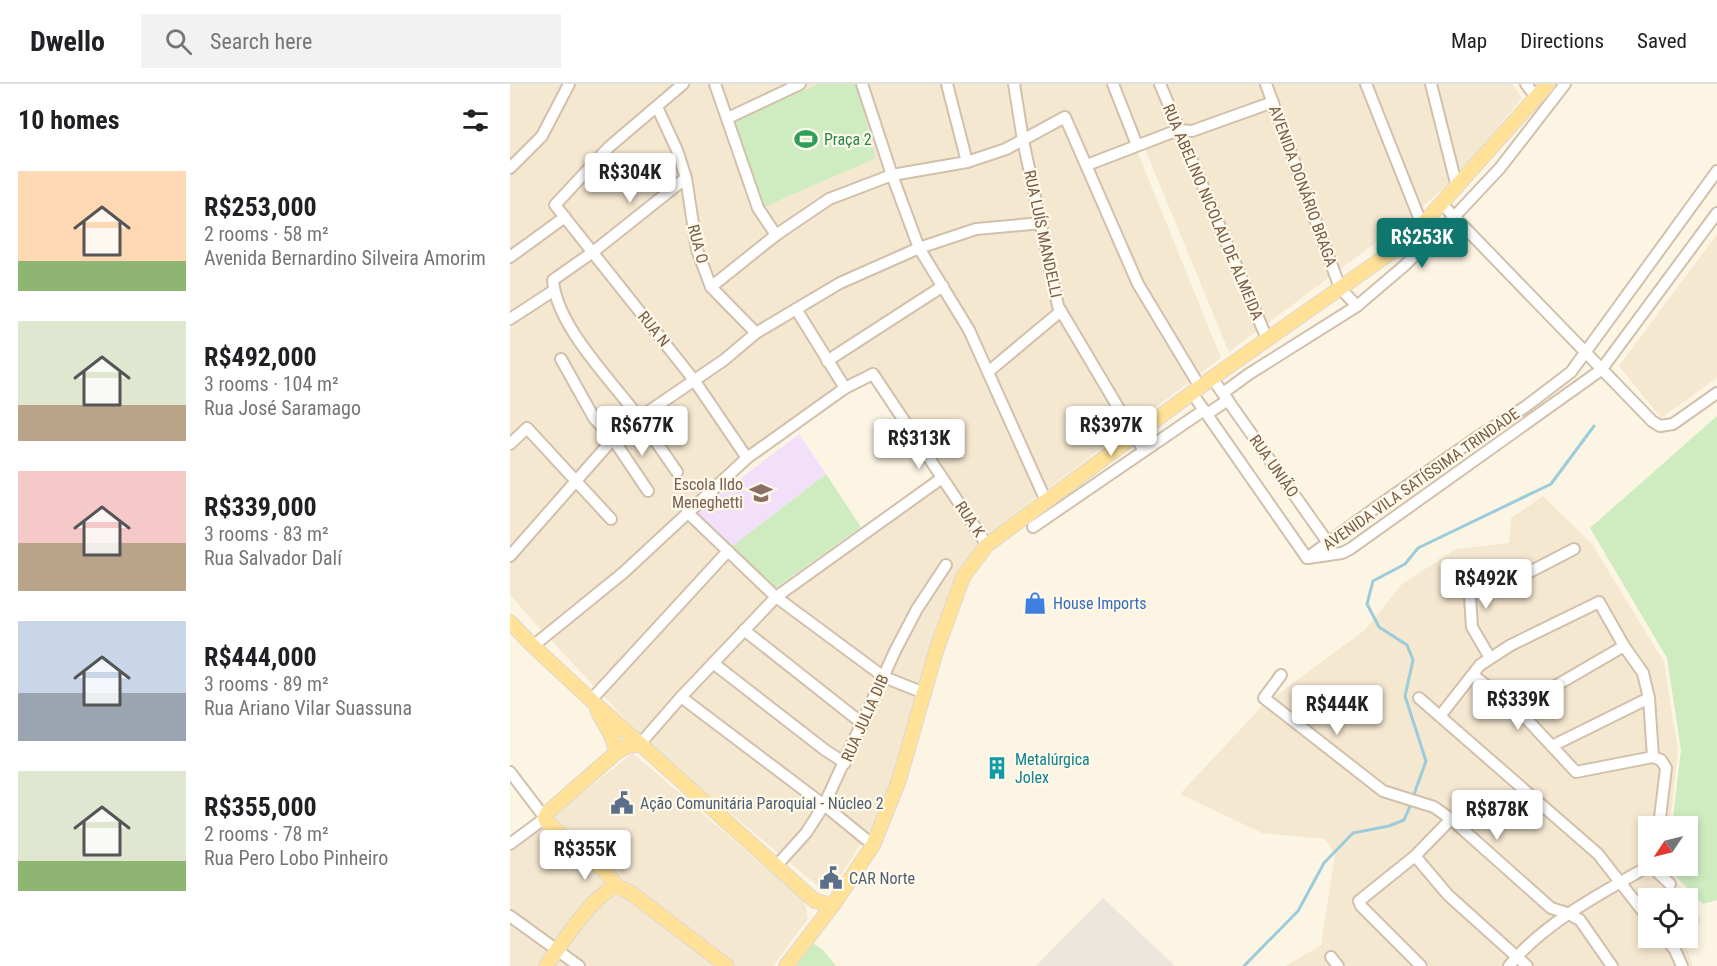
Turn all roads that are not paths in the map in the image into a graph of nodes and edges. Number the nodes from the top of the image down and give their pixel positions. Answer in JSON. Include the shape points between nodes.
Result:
{"nodes":[{"id":1,"x":569,"y":84,"type":"edge"},
{"id":2,"x":683,"y":84,"type":"edge"},
{"id":3,"x":715,"y":84,"type":"edge"},
{"id":4,"x":800,"y":84,"type":"edge"},
{"id":5,"x":862,"y":84,"type":"edge"},
{"id":6,"x":947,"y":84,"type":"edge"},
{"id":7,"x":1014,"y":84,"type":"edge"},
{"id":8,"x":1113,"y":84,"type":"edge"},
{"id":9,"x":1160,"y":84,"type":"edge"},
{"id":10,"x":1266,"y":84,"type":"edge"},
{"id":11,"x":1380,"y":84,"type":"edge"},
{"id":12,"x":1431,"y":84,"type":"edge"},
{"id":13,"x":1526,"y":84,"type":"edge"},
{"id":14,"x":1548,"y":84,"type":"edge"},
{"id":15,"x":1565,"y":84,"type":"edge"},
{"id":16,"x":1367,"y":86,"type":"edge"},
{"id":17,"x":1536,"y":97,"type":"junction"},
{"id":18,"x":1273,"y":102,"type":"junction"},
{"id":19,"x":657,"y":107,"type":"junction"},
{"id":20,"x":728,"y":118,"type":"junction"},
{"id":21,"x":1178,"y":130,"type":"junction"},
{"id":22,"x":1023,"y":140,"type":"junction"},
{"id":23,"x":1137,"y":145,"type":"junction"},
{"id":24,"x":967,"y":162,"type":"junction"},
{"id":25,"x":1087,"y":165,"type":"junction"},
{"id":26,"x":510,"y":168,"type":"edge"},
{"id":27,"x":1717,"y":171,"type":"edge"},
{"id":28,"x":892,"y":175,"type":"junction"},
{"id":29,"x":686,"y":178,"type":"junction"},
{"id":30,"x":1457,"y":187,"type":"junction"},
{"id":31,"x":1441,"y":203,"type":"junction"},
{"id":32,"x":1717,"y":213,"type":"edge"},
{"id":33,"x":565,"y":217,"type":"junction"},
{"id":34,"x":1454,"y":217,"type":"junction"},
{"id":35,"x":1042,"y":223,"type":"junction"},
{"id":36,"x":1422,"y":225,"type":"junction"},
{"id":37,"x":776,"y":235,"type":"junction"},
{"id":38,"x":919,"y":248,"type":"junction"},
{"id":39,"x":593,"y":252,"type":"junction"},
{"id":40,"x":510,"y":257,"type":"edge"},
{"id":41,"x":711,"y":286,"type":"junction"},
{"id":42,"x":943,"y":286,"type":"junction"},
{"id":43,"x":1340,"y":288,"type":"junction"},
{"id":44,"x":553,"y":291,"type":"junction"},
{"id":45,"x":1357,"y":306,"type":"junction"},
{"id":46,"x":795,"y":309,"type":"junction"},
{"id":47,"x":1061,"y":311,"type":"junction"},
{"id":48,"x":510,"y":319,"type":"edge"},
{"id":49,"x":756,"y":333,"type":"junction"},
{"id":50,"x":1267,"y":339,"type":"junction"},
{"id":51,"x":1585,"y":354,"type":"junction"},
{"id":52,"x":561,"y":359,"type":"dead end"},
{"id":53,"x":827,"y":361,"type":"junction"},
{"id":54,"x":1601,"y":370,"type":"junction"},
{"id":55,"x":988,"y":372,"type":"junction"},
{"id":56,"x":1212,"y":378,"type":"junction"},
{"id":57,"x":694,"y":380,"type":"junction"},
{"id":58,"x":845,"y":388,"type":"junction"},
{"id":59,"x":1196,"y":390,"type":"junction"},
{"id":60,"x":1717,"y":393,"type":"edge"},
{"id":61,"x":1225,"y":397,"type":"junction"},
{"id":62,"x":1206,"y":412,"type":"junction"},
{"id":63,"x":639,"y":418,"type":"junction"},
{"id":64,"x":1135,"y":436,"type":"junction"},
{"id":65,"x":613,"y":439,"type":"junction"},
{"id":66,"x":510,"y":444,"type":"edge"},
{"id":67,"x":1144,"y":451,"type":"junction"},
{"id":68,"x":747,"y":458,"type":"junction"},
{"id":69,"x":677,"y":472,"type":"dead end"},
{"id":70,"x":942,"y":478,"type":"junction"},
{"id":71,"x":575,"y":481,"type":"junction"},
{"id":72,"x":648,"y":491,"type":"dead end"},
{"id":73,"x":1046,"y":501,"type":"junction"},
{"id":74,"x":687,"y":512,"type":"junction"},
{"id":75,"x":611,"y":519,"type":"dead end"},
{"id":76,"x":1033,"y":527,"type":"dead end"},
{"id":77,"x":1328,"y":543,"type":"junction"},
{"id":78,"x":987,"y":545,"type":"junction"},
{"id":79,"x":1574,"y":549,"type":"dead end"},
{"id":80,"x":728,"y":551,"type":"junction"},
{"id":81,"x":1336,"y":554,"type":"junction"},
{"id":82,"x":510,"y":556,"type":"edge"},
{"id":83,"x":1307,"y":558,"type":"junction"},
{"id":84,"x":946,"y":565,"type":"dead end"},
{"id":85,"x":1468,"y":567,"type":"dead end"},
{"id":86,"x":1470,"y":587,"type":"junction"},
{"id":87,"x":776,"y":597,"type":"junction"},
{"id":88,"x":510,"y":622,"type":"edge"},
{"id":89,"x":744,"y":630,"type":"junction"},
{"id":90,"x":533,"y":646,"type":"junction"},
{"id":91,"x":1624,"y":646,"type":"junction"},
{"id":92,"x":1490,"y":658,"type":"junction"},
{"id":93,"x":713,"y":663,"type":"junction"},
{"id":94,"x":1281,"y":675,"type":"dead end"},
{"id":95,"x":1473,"y":675,"type":"junction"},
{"id":96,"x":884,"y":677,"type":"junction"},
{"id":97,"x":924,"y":693,"type":"junction"},
{"id":98,"x":681,"y":697,"type":"junction"},
{"id":99,"x":1419,"y":698,"type":"dead end"},
{"id":100,"x":1649,"y":699,"type":"junction"},
{"id":101,"x":591,"y":700,"type":"junction"},
{"id":102,"x":1521,"y":713,"type":"junction"},
{"id":103,"x":1440,"y":716,"type":"junction"},
{"id":104,"x":862,"y":724,"type":"junction"},
{"id":105,"x":640,"y":744,"type":"junction"},
{"id":106,"x":1552,"y":746,"type":"junction"},
{"id":107,"x":617,"y":752,"type":"junction"},
{"id":108,"x":1657,"y":759,"type":"junction"},
{"id":109,"x":845,"y":763,"type":"junction"},
{"id":110,"x":510,"y":772,"type":"edge"},
{"id":111,"x":825,"y":806,"type":"junction"},
{"id":112,"x":1660,"y":816,"type":"edge"},
{"id":113,"x":545,"y":818,"type":"junction"},
{"id":114,"x":1451,"y":819,"type":"junction"},
{"id":115,"x":510,"y":844,"type":"edge"},
{"id":116,"x":873,"y":846,"type":"junction"},
{"id":117,"x":1415,"y":855,"type":"junction"},
{"id":118,"x":777,"y":865,"type":"junction"},
{"id":119,"x":1638,"y":873,"type":"edge"},
{"id":120,"x":1661,"y":876,"type":"edge"},
{"id":121,"x":1619,"y":883,"type":"junction"},
{"id":122,"x":1670,"y":884,"type":"dead end"},
{"id":123,"x":611,"y":889,"type":"junction"},
{"id":124,"x":815,"y":901,"type":"junction"},
{"id":125,"x":833,"y":905,"type":"junction"},
{"id":126,"x":1638,"y":906,"type":"edge"},
{"id":127,"x":1567,"y":913,"type":"junction"},
{"id":128,"x":510,"y":916,"type":"edge"},
{"id":129,"x":816,"y":926,"type":"junction"},
{"id":130,"x":1673,"y":948,"type":"edge"},
{"id":131,"x":557,"y":950,"type":"junction"},
{"id":132,"x":1516,"y":957,"type":"junction"},
{"id":133,"x":546,"y":966,"type":"edge"},
{"id":134,"x":579,"y":966,"type":"edge"},
{"id":135,"x":727,"y":966,"type":"edge"},
{"id":136,"x":786,"y":966,"type":"edge"},
{"id":137,"x":1421,"y":966,"type":"edge"},
{"id":138,"x":1509,"y":966,"type":"edge"},
{"id":139,"x":1527,"y":966,"type":"edge"},
{"id":140,"x":1612,"y":966,"type":"edge"},
{"id":141,"x":1682,"y":966,"type":"edge"}],
"edges":[{"from":1,"to":26,"type":"street","via":[[542,136]]},
{"from":2,"to":19,"type":"street"},
{"from":3,"to":20,"type":"street"},
{"from":4,"to":20,"type":"street"},
{"from":5,"to":28,"type":"street"},
{"from":6,"to":24,"type":"street"},
{"from":7,"to":22,"type":"street","name":"RUA LUÍS MANDELLI"},
{"from":8,"to":23,"type":"street"},
{"from":9,"to":21,"type":"street","name":"RUA ABELINO NICOLAU DE ALMEIDA"},
{"from":10,"to":18,"type":"street","name":"AVENIDA DONÁRIO BRAGA"},
{"from":11,"to":16,"type":"street"},
{"from":12,"to":30,"type":"street"},
{"from":13,"to":17,"type":"street"},
{"from":14,"to":17,"type":"main road"},
{"from":15,"to":34,"type":"street","via":[[1500,168]]},
{"from":16,"to":36,"type":"street"},
{"from":17,"to":30,"type":"main road"},
{"from":18,"to":21,"type":"street","via":[[1192,131]]},
{"from":18,"to":43,"type":"street","name":"AVENIDA DONÁRIO BRAGA"},
{"from":19,"to":29,"type":"street","name":"RUA O"},
{"from":19,"to":33,"type":"street","name":"RUA N","via":[[609,147],[555,205]]},
{"from":20,"to":37,"type":"street","via":[[758,208]]},
{"from":21,"to":23,"type":"street"},
{"from":21,"to":50,"type":"street","name":"RUA ABELINO NICOLAU DE ALMEIDA"},
{"from":22,"to":24,"type":"street"},
{"from":22,"to":25,"type":"street","name":"RUA UNIÃO","via":[[1065,117]]},
{"from":22,"to":35,"type":"street","name":"RUA LUÍS MANDELLI"},
{"from":23,"to":25,"type":"street"},
{"from":24,"to":28,"type":"street"},
{"from":25,"to":59,"type":"street","name":"RUA UNIÃO","via":[[1138,284]]},
{"from":27,"to":51,"type":"street","name":"AVENIDA VILA SATÍSSIMA TRINDADE"},
{"from":28,"to":37,"type":"street","via":[[829,199]]},
{"from":28,"to":38,"type":"street"},
{"from":29,"to":39,"type":"street"},
{"from":29,"to":41,"type":"street","name":"RUA O","via":[[697,250]]},
{"from":30,"to":31,"type":"main road"},
{"from":31,"to":34,"type":"street"},
{"from":31,"to":36,"type":"main road"},
{"from":32,"to":54,"type":"street","name":"AVENIDA VILA SATÍSSIMA TRINDADE"},
{"from":33,"to":39,"type":"street","name":"RUA N"},
{"from":33,"to":40,"type":"street"},
{"from":34,"to":45,"type":"street"},
{"from":34,"to":51,"type":"street"},
{"from":35,"to":38,"type":"street","via":[[976,229]]},
{"from":35,"to":47,"type":"street","name":"RUA LUÍS MANDELLI"},
{"from":36,"to":43,"type":"main road","via":[[1379,262]]},
{"from":37,"to":41,"type":"street"},
{"from":38,"to":42,"type":"street"},
{"from":38,"to":46,"type":"street","via":[[840,283]]},
{"from":39,"to":44,"type":"street","via":[[553,280]]},
{"from":39,"to":57,"type":"street","name":"RUA N"},
{"from":41,"to":49,"type":"street","name":"RUA O"},
{"from":42,"to":53,"type":"street"},
{"from":42,"to":55,"type":"street"},
{"from":43,"to":45,"type":"street"},
{"from":43,"to":50,"type":"main road"},
{"from":44,"to":48,"type":"street"},
{"from":44,"to":63,"type":"street","via":[[575,336]]},
{"from":45,"to":61,"type":"street","via":[[1250,374]]},
{"from":46,"to":49,"type":"street"},
{"from":46,"to":53,"type":"street"},
{"from":47,"to":55,"type":"street"},
{"from":47,"to":64,"type":"street","name":"RUA LUÍS MANDELLI"},
{"from":49,"to":57,"type":"street"},
{"from":50,"to":56,"type":"main road"},
{"from":51,"to":54,"type":"street"},
{"from":51,"to":77,"type":"street","name":"AVENIDA VILA SATÍSSIMA TRINDADE","via":[[1557,384]]},
{"from":52,"to":65,"type":"street","via":[[594,418]]},
{"from":53,"to":58,"type":"street"},
{"from":54,"to":60,"type":"street","via":[[1660,426],[1673,424]]},
{"from":54,"to":81,"type":"street","name":"AVENIDA VILA SATÍSSIMA TRINDADE","via":[[1350,549]]},
{"from":55,"to":73,"type":"street"},
{"from":56,"to":59,"type":"main road"},
{"from":56,"to":61,"type":"street","name":"RUA UNIÃO"},
{"from":57,"to":63,"type":"street"},
{"from":57,"to":68,"type":"street","name":"RUA N"},
{"from":58,"to":68,"type":"street"},
{"from":58,"to":70,"type":"street","name":"RUA K","via":[[873,374]]},
{"from":59,"to":62,"type":"street","name":"RUA UNIÃO"},
{"from":59,"to":64,"type":"main road"},
{"from":61,"to":62,"type":"street"},
{"from":61,"to":77,"type":"street","name":"RUA UNIÃO"},
{"from":62,"to":67,"type":"street"},
{"from":62,"to":83,"type":"street","name":"RUA UNIÃO"},
{"from":63,"to":65,"type":"street"},
{"from":63,"to":69,"type":"street"},
{"from":64,"to":67,"type":"street","name":"RUA LUÍS MANDELLI"},
{"from":64,"to":73,"type":"main road"},
{"from":65,"to":71,"type":"street"},
{"from":65,"to":72,"type":"street"},
{"from":66,"to":71,"type":"street","via":[[527,428]]},
{"from":67,"to":76,"type":"street"},
{"from":68,"to":74,"type":"street"},
{"from":70,"to":78,"type":"street","name":"RUA K"},
{"from":70,"to":87,"type":"street"},
{"from":71,"to":75,"type":"street"},
{"from":71,"to":82,"type":"street"},
{"from":73,"to":78,"type":"main road"},
{"from":74,"to":80,"type":"street"},
{"from":74,"to":90,"type":"street","via":[[623,573]]},
{"from":77,"to":81,"type":"street","name":"RUA UNIÃO"},
{"from":77,"to":83,"type":"street","name":"AVENIDA VILA SATÍSSIMA TRINDADE"},
{"from":78,"to":97,"type":"main road","via":[[963,577]]},
{"from":79,"to":86,"type":"street","via":[[1516,579]]},
{"from":80,"to":87,"type":"street"},
{"from":80,"to":101,"type":"street"},
{"from":81,"to":83,"type":"street","name":"AVENIDA VILA SATÍSSIMA TRINDADE"},
{"from":84,"to":96,"type":"street","name":"RUA JULIA DIB","via":[[917,609]]},
{"from":85,"to":86,"type":"street"},
{"from":86,"to":92,"type":"street","via":[[1472,627]]},
{"from":87,"to":89,"type":"street"},
{"from":87,"to":96,"type":"street"},
{"from":88,"to":90,"type":"main road"},
{"from":89,"to":93,"type":"street"},
{"from":89,"to":104,"type":"street"},
{"from":90,"to":101,"type":"main road"},
{"from":91,"to":92,"type":"street","via":[[1599,602]]},
{"from":91,"to":100,"type":"street","via":[[1643,673]]},
{"from":91,"to":102,"type":"street","via":[[1545,692]]},
{"from":92,"to":95,"type":"street"},
{"from":93,"to":98,"type":"street"},
{"from":93,"to":109,"type":"street"},
{"from":94,"to":114,"type":"street","via":[[1264,698],[1383,791],[1434,807]]},
{"from":95,"to":102,"type":"street"},
{"from":95,"to":103,"type":"street"},
{"from":96,"to":97,"type":"street"},
{"from":96,"to":104,"type":"street","name":"RUA JULIA DIB"},
{"from":97,"to":116,"type":"main road","via":[[899,780]]},
{"from":98,"to":105,"type":"street"},
{"from":98,"to":111,"type":"street"},
{"from":99,"to":103,"type":"street"},
{"from":100,"to":106,"type":"street"},
{"from":100,"to":108,"type":"street"},
{"from":101,"to":105,"type":"main road"},
{"from":101,"to":107,"type":"main road"},
{"from":102,"to":106,"type":"street"},
{"from":103,"to":121,"type":"street","via":[[1598,854]]},
{"from":104,"to":109,"type":"street","name":"RUA JULIA DIB"},
{"from":105,"to":107,"type":"main road"},
{"from":105,"to":118,"type":"main road"},
{"from":106,"to":108,"type":"street","via":[[1576,772]]},
{"from":107,"to":113,"type":"main road"},
{"from":108,"to":112,"type":"street","via":[[1666,768]]},
{"from":109,"to":111,"type":"street","name":"RUA JULIA DIB"},
{"from":110,"to":113,"type":"street"},
{"from":111,"to":116,"type":"street"},
{"from":111,"to":118,"type":"street","name":"RUA JULIA DIB"},
{"from":113,"to":115,"type":"street"},
{"from":113,"to":123,"type":"main road","via":[[588,860],[603,869]]},
{"from":114,"to":117,"type":"street"},
{"from":114,"to":127,"type":"street","via":[[1551,909]]},
{"from":116,"to":125,"type":"main road"},
{"from":117,"to":132,"type":"street","via":[[1443,890]]},
{"from":117,"to":137,"type":"street","via":[[1359,901]]},
{"from":118,"to":124,"type":"main road"},
{"from":119,"to":121,"type":"street"},
{"from":120,"to":122,"type":"street"},
{"from":121,"to":126,"type":"street"},
{"from":121,"to":127,"type":"street"},
{"from":123,"to":131,"type":"main road","via":[[593,904]]},
{"from":123,"to":135,"type":"main road","via":[[631,893]]},
{"from":124,"to":125,"type":"main road"},
{"from":124,"to":129,"type":"main road"},
{"from":125,"to":129,"type":"main road"},
{"from":127,"to":132,"type":"street"},
{"from":127,"to":140,"type":"street","via":[[1580,920]]},
{"from":128,"to":131,"type":"street"},
{"from":129,"to":136,"type":"main road"},
{"from":130,"to":141,"type":"street"},
{"from":131,"to":133,"type":"main road"},
{"from":131,"to":134,"type":"street"},
{"from":132,"to":138,"type":"street"},
{"from":132,"to":139,"type":"street"}]}
